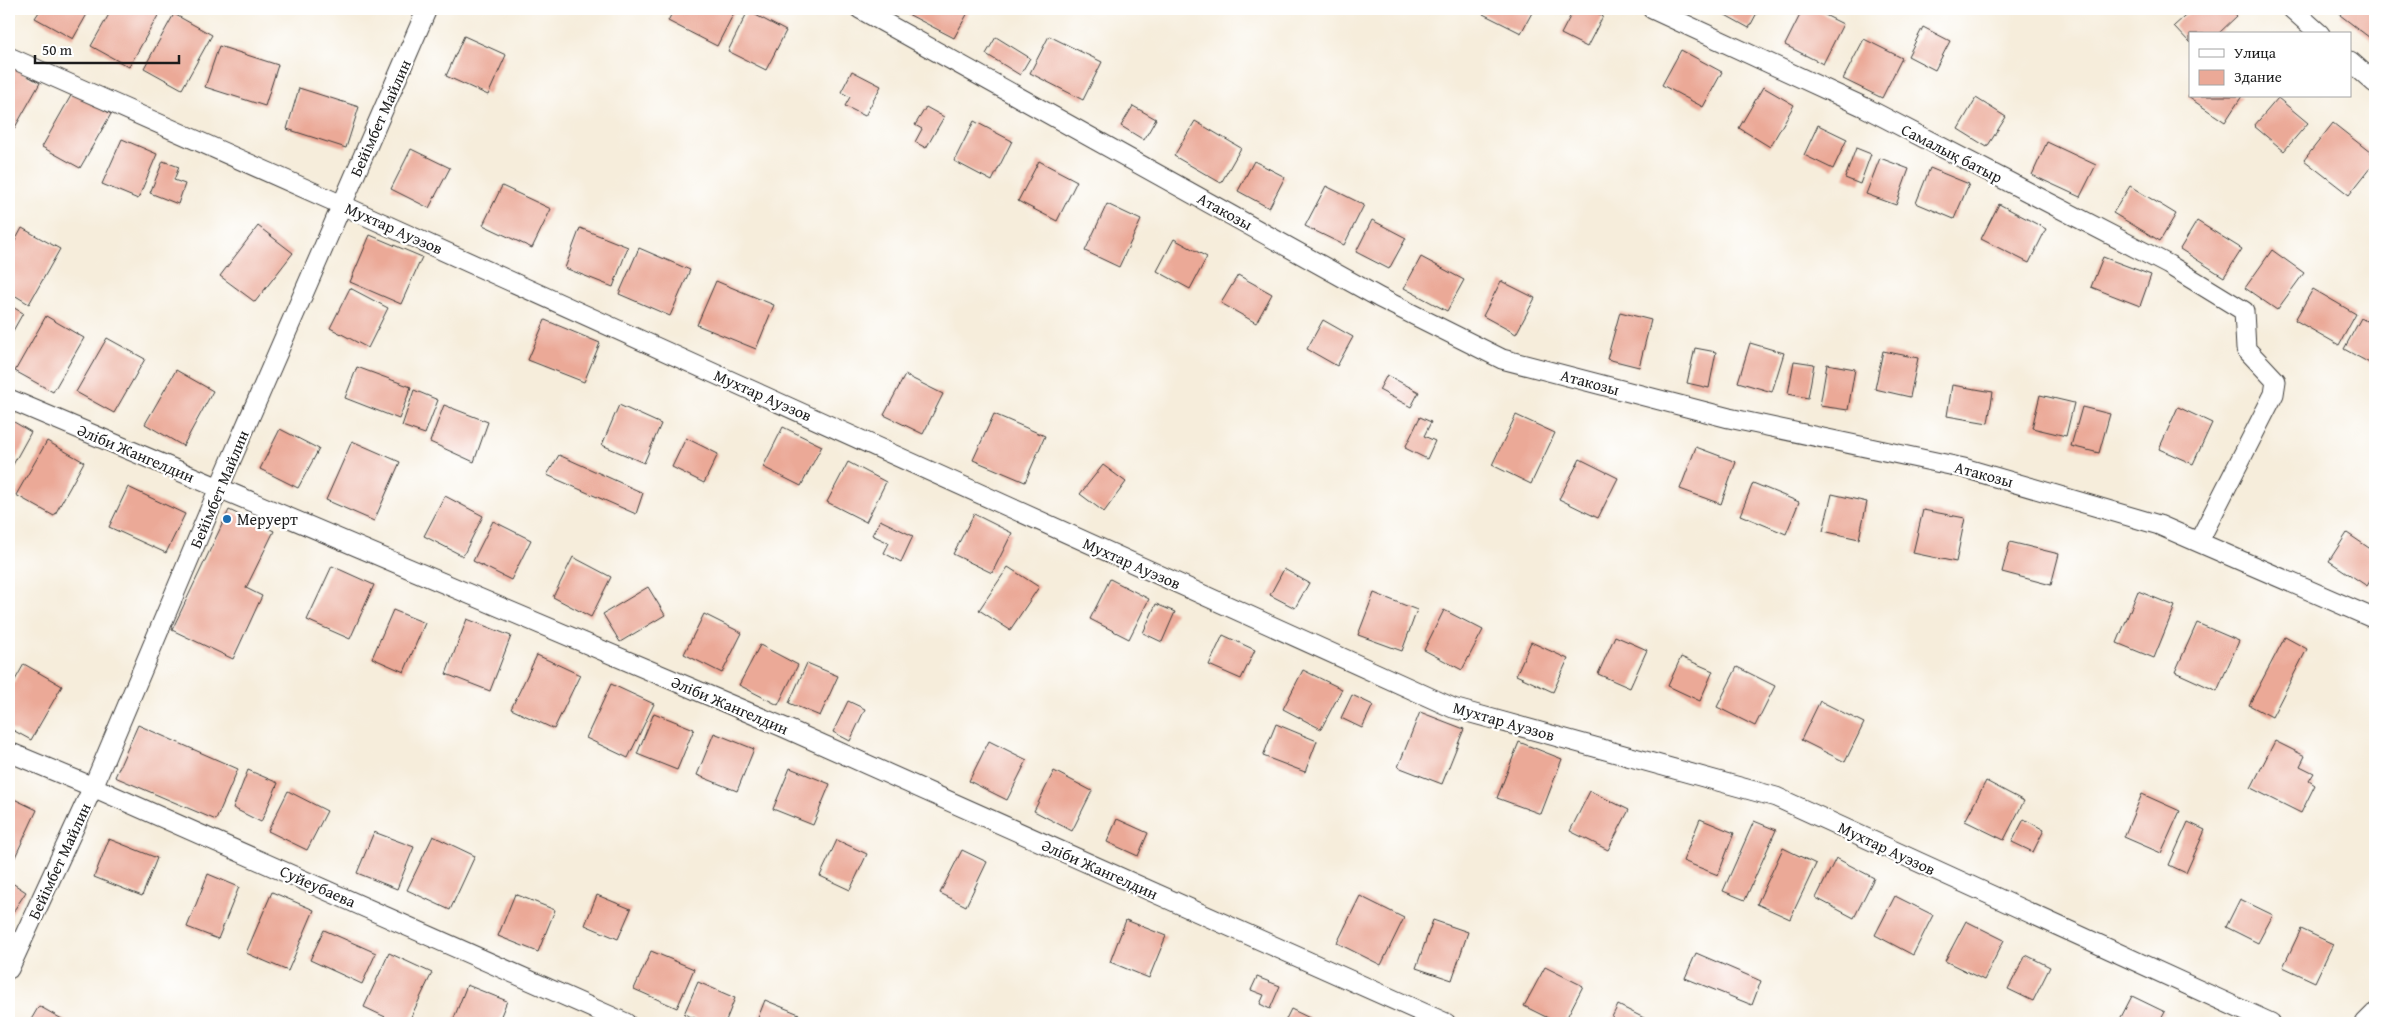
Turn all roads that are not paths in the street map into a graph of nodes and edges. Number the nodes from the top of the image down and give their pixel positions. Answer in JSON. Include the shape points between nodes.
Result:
{"nodes":[{"id":1,"x":427,"y":9,"type":"edge"},
{"id":2,"x":860,"y":9,"type":"edge"},
{"id":3,"x":1652,"y":9,"type":"edge"},
{"id":4,"x":2292,"y":9,"type":"edge"},
{"id":5,"x":2318,"y":32,"type":"edge"},
{"id":6,"x":9,"y":57,"type":"edge"},
{"id":7,"x":2352,"y":63,"type":"edge"},
{"id":8,"x":2375,"y":83,"type":"edge"},
{"id":9,"x":342,"y":205,"type":"junction"},
{"id":10,"x":9,"y":399,"type":"edge"},
{"id":11,"x":219,"y":488,"type":"junction"},
{"id":12,"x":2199,"y":541,"type":"junction"},
{"id":13,"x":2375,"y":619,"type":"edge"},
{"id":14,"x":9,"y":752,"type":"edge"},
{"id":15,"x":93,"y":787,"type":"junction"},
{"id":16,"x":9,"y":969,"type":"edge"},
{"id":17,"x":2375,"y":1014,"type":"edge"},
{"id":18,"x":626,"y":1023,"type":"edge"},
{"id":19,"x":1446,"y":1023,"type":"edge"},
{"id":20,"x":2271,"y":1023,"type":"edge"},
{"id":21,"x":2365,"y":1023,"type":"edge"}],
"edges":[{"from":1,"to":9,"type":"street","name":"Бейімбет Майлин"},
{"from":2,"to":12,"type":"street","name":"Атакозы","via":[[1380,298],[1502,359],[1729,418],[1964,468],[2159,525]]},
{"from":3,"to":12,"type":"street","name":"Самалық батыр","via":[[1864,107],[2160,260],[2244,311],[2246,348],[2276,382],[2274,394]]},
{"from":4,"to":5,"type":"street"},
{"from":6,"to":9,"type":"street","name":"Мухтар Ауэзов"},
{"from":7,"to":8,"type":"street"},
{"from":9,"to":11,"type":"street","name":"Бейімбет Майлин"},
{"from":9,"to":20,"type":"street","name":"Мухтар Ауэзов","via":[[1453,708],[1776,797]]},
{"from":10,"to":11,"type":"street","name":"Әліби Жангелдин"},
{"from":11,"to":15,"type":"street","name":"Бейімбет Майлин"},
{"from":11,"to":19,"type":"street","name":"Әліби Жангелдин","via":[[784,727]]},
{"from":12,"to":13,"type":"street","name":"Атакозы"},
{"from":14,"to":15,"type":"street","name":"Суйеубаева"},
{"from":15,"to":16,"type":"street","name":"Бейімбет Майлин"},
{"from":15,"to":18,"type":"street","name":"Суйеубаева"},
{"from":17,"to":21,"type":"street"}]}
